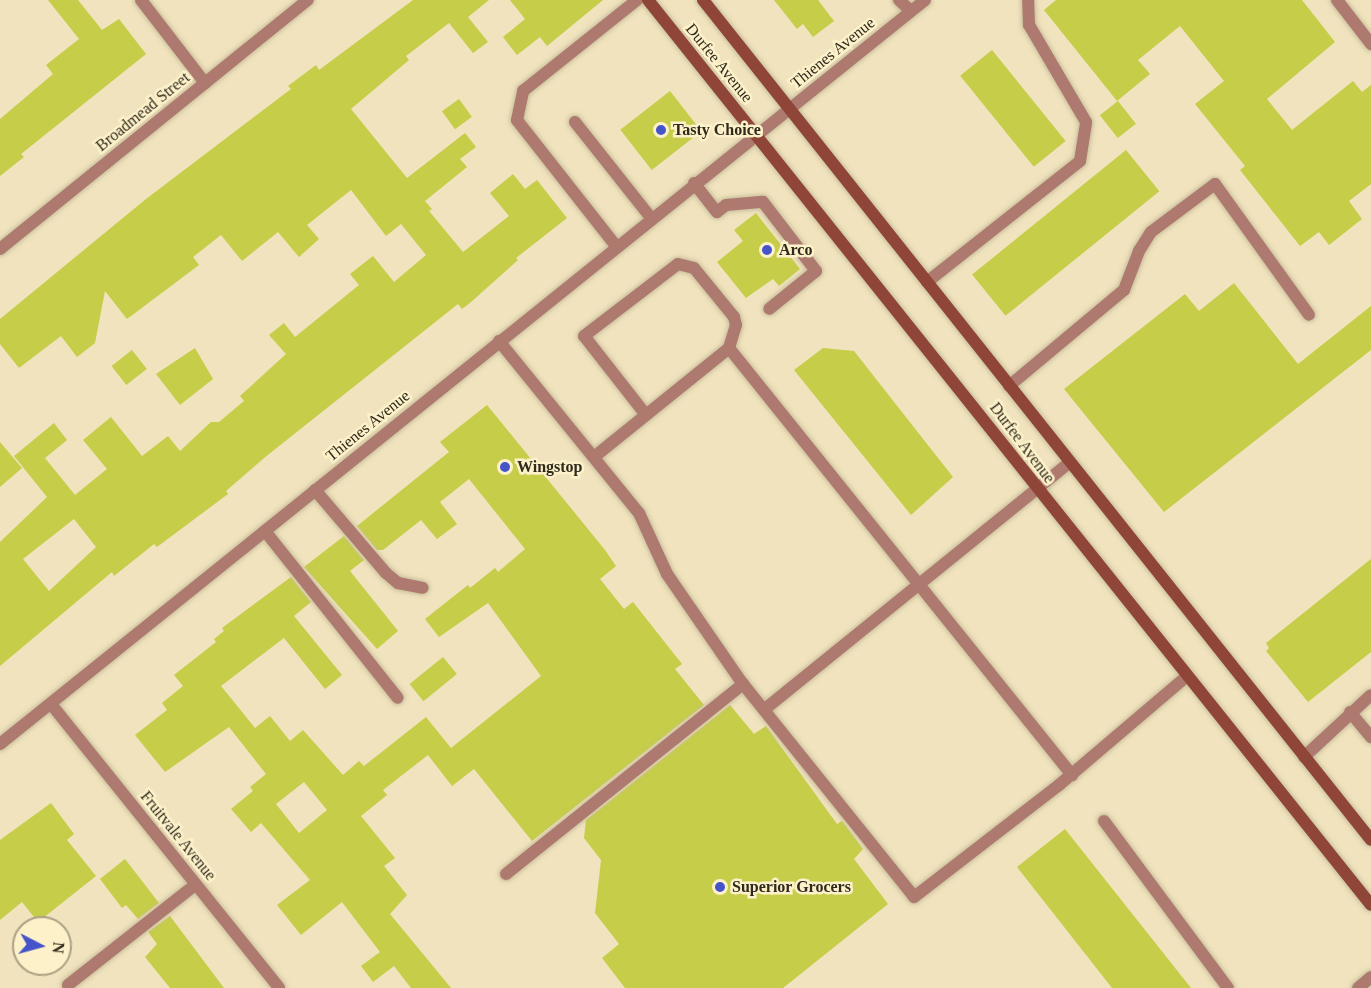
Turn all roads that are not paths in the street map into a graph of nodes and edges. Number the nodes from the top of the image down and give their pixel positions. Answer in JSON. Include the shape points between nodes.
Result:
{"nodes":[{"id":1,"x":141,"y":0,"type":"edge"},
{"id":2,"x":308,"y":0,"type":"edge"},
{"id":3,"x":637,"y":0,"type":"edge"},
{"id":4,"x":648,"y":0,"type":"edge"},
{"id":5,"x":703,"y":0,"type":"edge"},
{"id":6,"x":899,"y":0,"type":"edge"},
{"id":7,"x":926,"y":0,"type":"edge"},
{"id":8,"x":1028,"y":0,"type":"edge"},
{"id":9,"x":1337,"y":0,"type":"edge"},
{"id":10,"x":911,"y":11,"type":"junction"},
{"id":11,"x":1371,"y":44,"type":"edge"},
{"id":12,"x":205,"y":83,"type":"junction"},
{"id":13,"x":789,"y":109,"type":"junction"},
{"id":14,"x":574,"y":122,"type":"dead end"},
{"id":15,"x":756,"y":134,"type":"junction"},
{"id":16,"x":694,"y":183,"type":"junction"},
{"id":17,"x":651,"y":218,"type":"junction"},
{"id":18,"x":616,"y":246,"type":"junction"},
{"id":19,"x":0,"y":249,"type":"edge"},
{"id":20,"x":927,"y":282,"type":"junction"},
{"id":21,"x":769,"y":309,"type":"dead end"},
{"id":22,"x":1309,"y":315,"type":"dead end"},
{"id":23,"x":499,"y":341,"type":"junction"},
{"id":24,"x":729,"y":348,"type":"junction"},
{"id":25,"x":1009,"y":386,"type":"junction"},
{"id":26,"x":646,"y":415,"type":"junction"},
{"id":27,"x":594,"y":457,"type":"junction"},
{"id":28,"x":1068,"y":464,"type":"junction"},
{"id":29,"x":1036,"y":488,"type":"junction"},
{"id":30,"x":315,"y":490,"type":"junction"},
{"id":31,"x":265,"y":531,"type":"junction"},
{"id":32,"x":916,"y":585,"type":"junction"},
{"id":33,"x":423,"y":588,"type":"dead end"},
{"id":34,"x":1187,"y":676,"type":"junction"},
{"id":35,"x":743,"y":684,"type":"junction"},
{"id":36,"x":1371,"y":696,"type":"edge"},
{"id":37,"x":398,"y":698,"type":"dead end"},
{"id":38,"x":51,"y":704,"type":"junction"},
{"id":39,"x":765,"y":709,"type":"junction"},
{"id":40,"x":1350,"y":712,"type":"junction"},
{"id":41,"x":1371,"y":737,"type":"edge"},
{"id":42,"x":0,"y":744,"type":"edge"},
{"id":43,"x":1304,"y":757,"type":"junction"},
{"id":44,"x":1071,"y":775,"type":"junction"},
{"id":45,"x":1104,"y":821,"type":"dead end"},
{"id":46,"x":1371,"y":840,"type":"edge"},
{"id":47,"x":506,"y":874,"type":"dead end"},
{"id":48,"x":195,"y":885,"type":"junction"},
{"id":49,"x":1371,"y":906,"type":"edge"},
{"id":50,"x":1371,"y":977,"type":"edge"},
{"id":51,"x":68,"y":985,"type":"dead end"},
{"id":52,"x":279,"y":988,"type":"edge"},
{"id":53,"x":1228,"y":988,"type":"edge"},
{"id":54,"x":1358,"y":988,"type":"edge"}],
"edges":[{"from":1,"to":12,"type":"street"},
{"from":2,"to":12,"type":"street","name":"Broadmead Street"},
{"from":3,"to":18,"type":"street","via":[[523,90],[517,120]]},
{"from":4,"to":15,"type":"main road","name":"Durfee Avenue"},
{"from":5,"to":13,"type":"main road","name":"Durfee Avenue"},
{"from":6,"to":10,"type":"street"},
{"from":7,"to":10,"type":"street","name":"Thienes Avenue"},
{"from":8,"to":20,"type":"street","via":[[1029,25],[1086,122],[1080,161]]},
{"from":9,"to":11,"type":"street"},
{"from":10,"to":13,"type":"street","name":"Thienes Avenue"},
{"from":12,"to":19,"type":"street","name":"Broadmead Street"},
{"from":13,"to":15,"type":"street","name":"Thienes Avenue"},
{"from":13,"to":20,"type":"main road","name":"Durfee Avenue"},
{"from":14,"to":17,"type":"street"},
{"from":15,"to":16,"type":"street","name":"Thienes Avenue"},
{"from":15,"to":29,"type":"main road","name":"Durfee Avenue"},
{"from":16,"to":17,"type":"street","name":"Thienes Avenue"},
{"from":16,"to":21,"type":"street","via":[[717,212],[726,205],[763,202],[816,271]]},
{"from":17,"to":18,"type":"street","name":"Thienes Avenue"},
{"from":18,"to":23,"type":"street","name":"Thienes Avenue"},
{"from":20,"to":25,"type":"main road","name":"Durfee Avenue"},
{"from":22,"to":25,"type":"street","via":[[1215,184],[1151,232],[1124,290]]},
{"from":23,"to":27,"type":"street"},
{"from":23,"to":30,"type":"street","name":"Thienes Avenue"},
{"from":24,"to":26,"type":"street"},
{"from":24,"to":26,"type":"street","via":[[736,326],[734,317],[694,268],[678,264],[584,336]]},
{"from":24,"to":32,"type":"street"},
{"from":25,"to":28,"type":"main road","name":"Durfee Avenue"},
{"from":26,"to":27,"type":"street"},
{"from":27,"to":35,"type":"street","via":[[639,513],[667,574]]},
{"from":28,"to":29,"type":"street"},
{"from":28,"to":43,"type":"main road","name":"Durfee Avenue"},
{"from":29,"to":32,"type":"street"},
{"from":29,"to":34,"type":"main road","name":"Durfee Avenue"},
{"from":30,"to":31,"type":"street","name":"Thienes Avenue"},
{"from":30,"to":33,"type":"street","via":[[386,573],[398,583]]},
{"from":31,"to":37,"type":"street"},
{"from":31,"to":38,"type":"street","name":"Thienes Avenue"},
{"from":32,"to":39,"type":"street"},
{"from":32,"to":44,"type":"street"},
{"from":34,"to":44,"type":"street"},
{"from":34,"to":49,"type":"main road","name":"Durfee Avenue"},
{"from":35,"to":39,"type":"street"},
{"from":35,"to":47,"type":"street"},
{"from":36,"to":40,"type":"street"},
{"from":38,"to":42,"type":"street","name":"Thienes Avenue"},
{"from":38,"to":48,"type":"street","name":"Fruitvale Avenue"},
{"from":39,"to":44,"type":"street","via":[[914,897]]},
{"from":40,"to":41,"type":"street"},
{"from":40,"to":43,"type":"street"},
{"from":43,"to":46,"type":"main road","name":"Durfee Avenue"},
{"from":45,"to":53,"type":"street"},
{"from":48,"to":51,"type":"street"},
{"from":48,"to":52,"type":"street","name":"Fruitvale Avenue"},
{"from":50,"to":54,"type":"street"}]}
